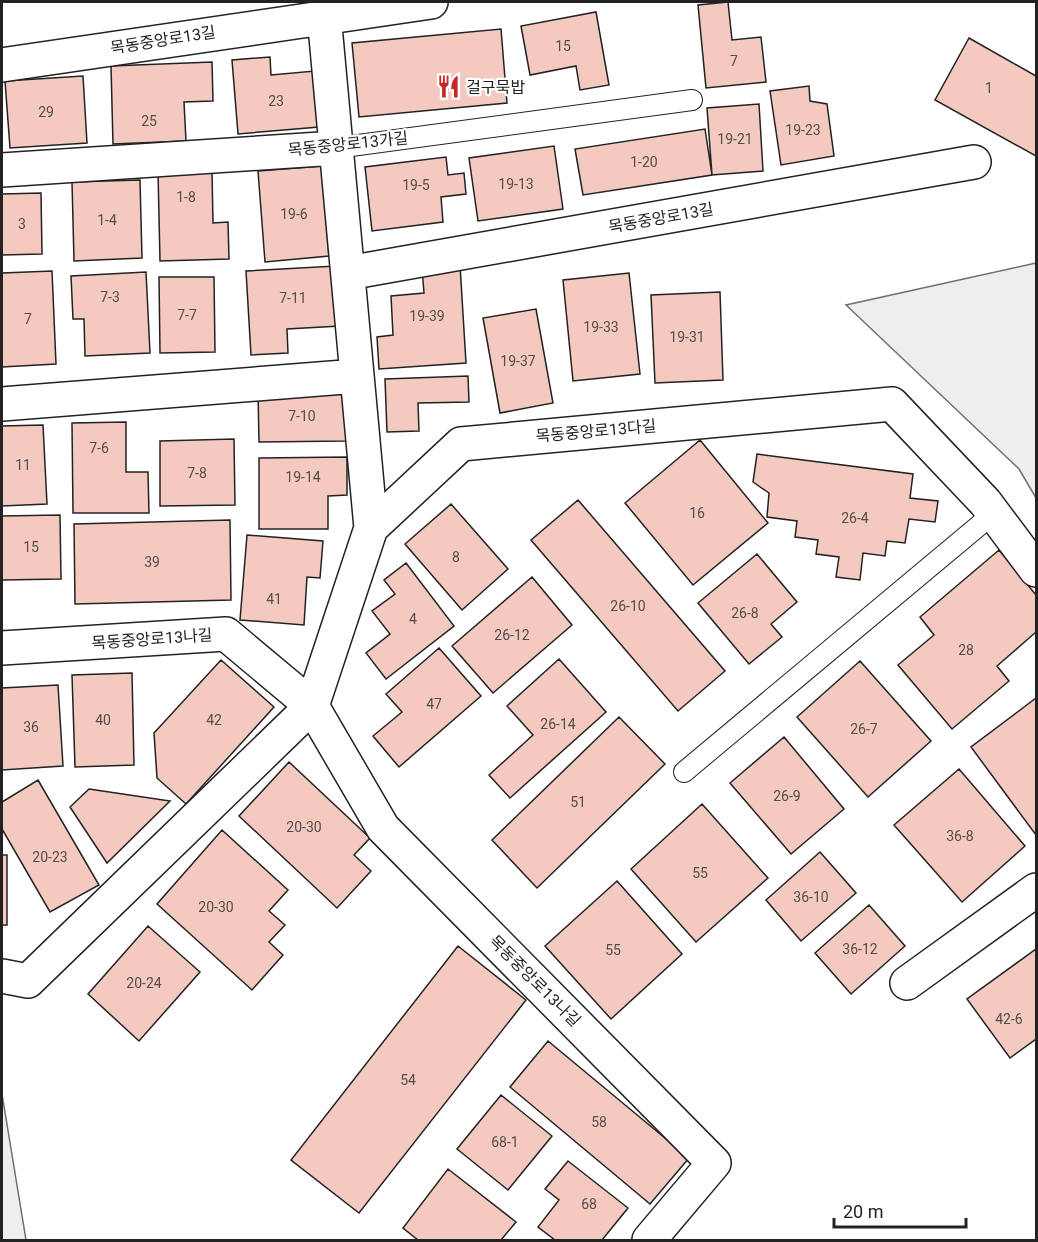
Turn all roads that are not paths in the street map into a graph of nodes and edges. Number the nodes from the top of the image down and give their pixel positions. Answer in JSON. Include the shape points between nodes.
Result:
{"nodes":[{"id":1,"x":431,"y":2,"type":"edge"},
{"id":2,"x":324,"y":15,"type":"junction"},
{"id":3,"x":2,"y":65,"type":"edge"},
{"id":4,"x":692,"y":100,"type":"dead end"},
{"id":5,"x":336,"y":148,"type":"junction"},
{"id":6,"x":974,"y":162,"type":"dead end"},
{"id":7,"x":2,"y":170,"type":"edge"},
{"id":8,"x":348,"y":273,"type":"junction"},
{"id":9,"x":357,"y":376,"type":"junction"},
{"id":10,"x":2,"y":404,"type":"edge"},
{"id":11,"x":994,"y":513,"type":"junction"},
{"id":12,"x":371,"y":528,"type":"junction"},
{"id":13,"x":1036,"y":570,"type":"edge"},
{"id":14,"x":2,"y":648,"type":"edge"},
{"id":15,"x":312,"y":706,"type":"junction"},
{"id":16,"x":684,"y":772,"type":"dead end"},
{"id":17,"x":1036,"y":890,"type":"edge"},
{"id":18,"x":2,"y":976,"type":"edge"},
{"id":19,"x":907,"y":983,"type":"dead end"},
{"id":20,"x":649,"y":1240,"type":"edge"}],
"edges":[{"from":1,"to":2,"type":"street","name":"목동중앙로13길"},
{"from":2,"to":3,"type":"street","name":"목동중앙로13길"},
{"from":2,"to":5,"type":"street"},
{"from":4,"to":5,"type":"lane","name":"목동중앙로13가길"},
{"from":5,"to":7,"type":"street","name":"목동중앙로13가길"},
{"from":5,"to":8,"type":"street"},
{"from":6,"to":8,"type":"street","name":"목동중앙로13길"},
{"from":8,"to":9,"type":"street"},
{"from":9,"to":10,"type":"street"},
{"from":9,"to":12,"type":"street"},
{"from":11,"to":12,"type":"street","name":"목동중앙로13다길","via":[[892,404],[461,444]]},
{"from":11,"to":13,"type":"street","name":"목동중앙로13다길"},
{"from":11,"to":16,"type":"lane"},
{"from":12,"to":15,"type":"street","name":"목동중앙로13다길"},
{"from":14,"to":15,"type":"street","name":"목동중앙로13나길","via":[[226,634]]},
{"from":15,"to":18,"type":"street","via":[[28,981]]},
{"from":15,"to":20,"type":"street","name":"목동중앙로13나길","via":[[383,828],[714,1163]]},
{"from":17,"to":19,"type":"street"}]}
